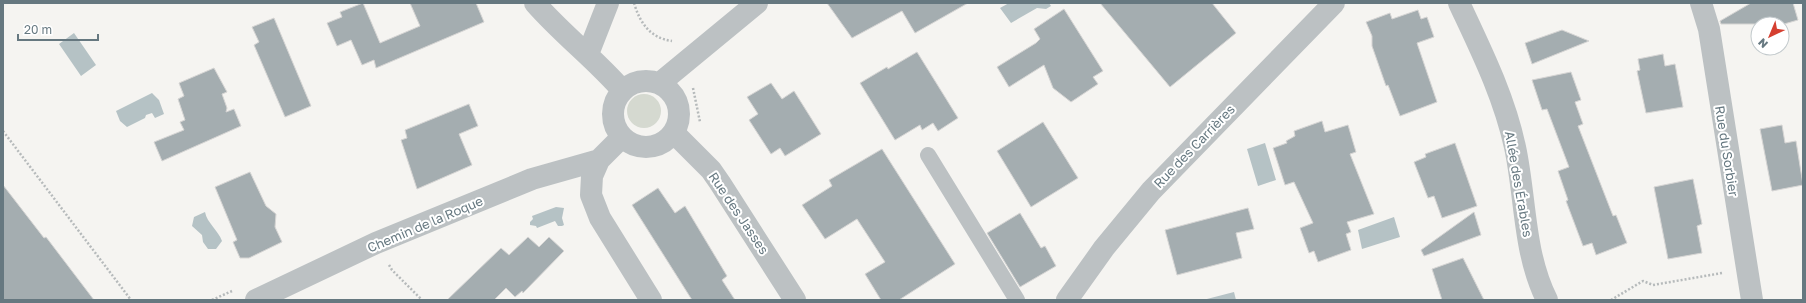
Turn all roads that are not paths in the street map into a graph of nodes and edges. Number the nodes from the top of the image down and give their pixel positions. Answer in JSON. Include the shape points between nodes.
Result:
{"nodes":[{"id":1,"x":535,"y":3,"type":"edge"},
{"id":2,"x":608,"y":3,"type":"edge"},
{"id":3,"x":757,"y":3,"type":"edge"},
{"id":4,"x":1334,"y":3,"type":"edge"},
{"id":5,"x":1458,"y":3,"type":"edge"},
{"id":6,"x":1701,"y":3,"type":"edge"},
{"id":7,"x":588,"y":54,"type":"junction"},
{"id":8,"x":660,"y":83,"type":"junction"},
{"id":9,"x":622,"y":90,"type":"junction"},
{"id":10,"x":674,"y":133,"type":"junction"},
{"id":11,"x":622,"y":137,"type":"junction"},
{"id":12,"x":928,"y":155,"type":"dead end"},
{"id":13,"x":598,"y":160,"type":"junction"},
{"id":14,"x":256,"y":300,"type":"edge"},
{"id":15,"x":651,"y":300,"type":"edge"},
{"id":16,"x":795,"y":300,"type":"edge"},
{"id":17,"x":1017,"y":300,"type":"edge"},
{"id":18,"x":1067,"y":300,"type":"edge"},
{"id":19,"x":1547,"y":300,"type":"edge"},
{"id":20,"x":1752,"y":300,"type":"edge"}],
"edges":[{"from":1,"to":7,"type":"street","via":[[553,24]]},
{"from":2,"to":7,"type":"street"},
{"from":3,"to":8,"type":"street"},
{"from":4,"to":18,"type":"street","name":"Rue des Carrières","via":[[1151,191],[1104,248]]},
{"from":5,"to":19,"type":"street","name":"Allée des Érables","via":[[1496,81],[1515,146],[1532,262]]},
{"from":6,"to":20,"type":"street","name":"Rue du Sorbier","via":[[1709,29]]},
{"from":7,"to":9,"type":"street"},
{"from":8,"to":9,"type":"street","via":[[647,80],[634,82]]},
{"from":8,"to":10,"type":"street","via":[[670,90],[678,102],[680,115]]},
{"from":9,"to":11,"type":"street","via":[[615,101],[612,116],[615,128]]},
{"from":10,"to":11,"type":"street","via":[[663,143],[650,147],[636,146]]},
{"from":10,"to":16,"type":"street","name":"Rue des Jasses","via":[[720,183]]},
{"from":11,"to":13,"type":"street"},
{"from":12,"to":17,"type":"lane"},
{"from":13,"to":14,"type":"street","name":"Chemin de la Roque","via":[[532,179],[376,243]]},
{"from":13,"to":15,"type":"street","via":[[592,176],[591,196],[600,218]]}]}
